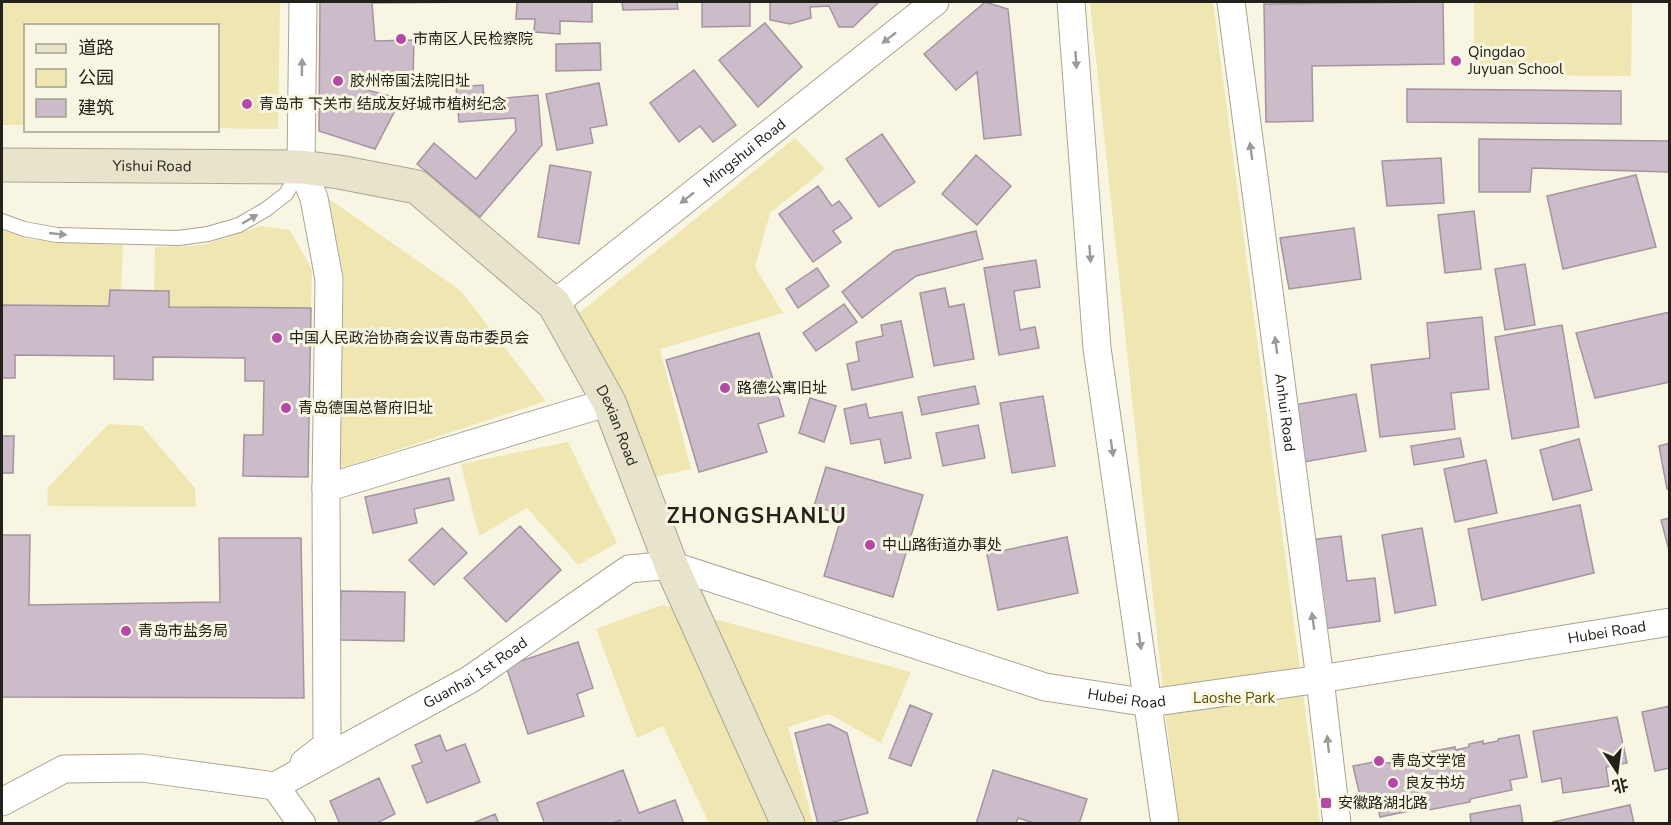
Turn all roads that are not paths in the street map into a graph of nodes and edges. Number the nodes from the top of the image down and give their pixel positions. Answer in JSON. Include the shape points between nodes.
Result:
{"nodes":[{"id":1,"x":303,"y":2,"type":"edge"},
{"id":2,"x":935,"y":2,"type":"edge"},
{"id":3,"x":1071,"y":2,"type":"edge"},
{"id":4,"x":1231,"y":2,"type":"edge"},
{"id":5,"x":2,"y":165,"type":"edge"},
{"id":6,"x":302,"y":167,"type":"junction"},
{"id":7,"x":2,"y":221,"type":"edge"},
{"id":8,"x":554,"y":304,"type":"junction"},
{"id":9,"x":609,"y":402,"type":"junction"},
{"id":10,"x":326,"y":488,"type":"junction"},
{"id":11,"x":672,"y":565,"type":"junction"},
{"id":12,"x":1670,"y":622,"type":"edge"},
{"id":13,"x":1320,"y":679,"type":"junction"},
{"id":14,"x":1149,"y":703,"type":"junction"},
{"id":15,"x":275,"y":786,"type":"junction"},
{"id":16,"x":2,"y":802,"type":"edge"},
{"id":17,"x":302,"y":824,"type":"edge"},
{"id":18,"x":788,"y":824,"type":"edge"},
{"id":19,"x":1164,"y":824,"type":"edge"},
{"id":20,"x":1336,"y":824,"type":"edge"}],
"edges":[{"from":6,"to":1,"type":"street","one_way":true},
{"from":2,"to":8,"type":"street","name":"Mingshui Road","one_way":true},
{"from":3,"to":14,"type":"street","one_way":true,"via":[[1097,348]]},
{"from":13,"to":4,"type":"street","name":"Anhui Road","one_way":true},
{"from":5,"to":6,"type":"street","name":"Yishui Road"},
{"from":7,"to":6,"type":"lane","one_way":true,"via":[[57,235],[178,238],[208,234],[239,225],[265,210],[286,194]]},
{"from":6,"to":8,"type":"street","name":"Dexian Road","via":[[417,187]]},
{"from":6,"to":10,"type":"street","via":[[314,198],[329,279]]},
{"from":8,"to":9,"type":"street","name":"Dexian Road"},
{"from":9,"to":10,"type":"street"},
{"from":9,"to":11,"type":"street","name":"Dexian Road"},
{"from":10,"to":15,"type":"street","via":[[327,745]]},
{"from":11,"to":14,"type":"street","name":"Hubei Road","via":[[1045,687]]},
{"from":11,"to":15,"type":"street","name":"Guanhai 1st Road","via":[[629,569],[469,680]]},
{"from":11,"to":18,"type":"street","name":"Dexian Road"},
{"from":12,"to":13,"type":"street","name":"Hubei Road"},
{"from":13,"to":14,"type":"street","name":"Hubei Road"},
{"from":20,"to":13,"type":"street","name":"Anhui Road","one_way":true},
{"from":14,"to":19,"type":"street"},
{"from":15,"to":16,"type":"street","via":[[142,768],[64,769]]},
{"from":15,"to":17,"type":"street"}]}
